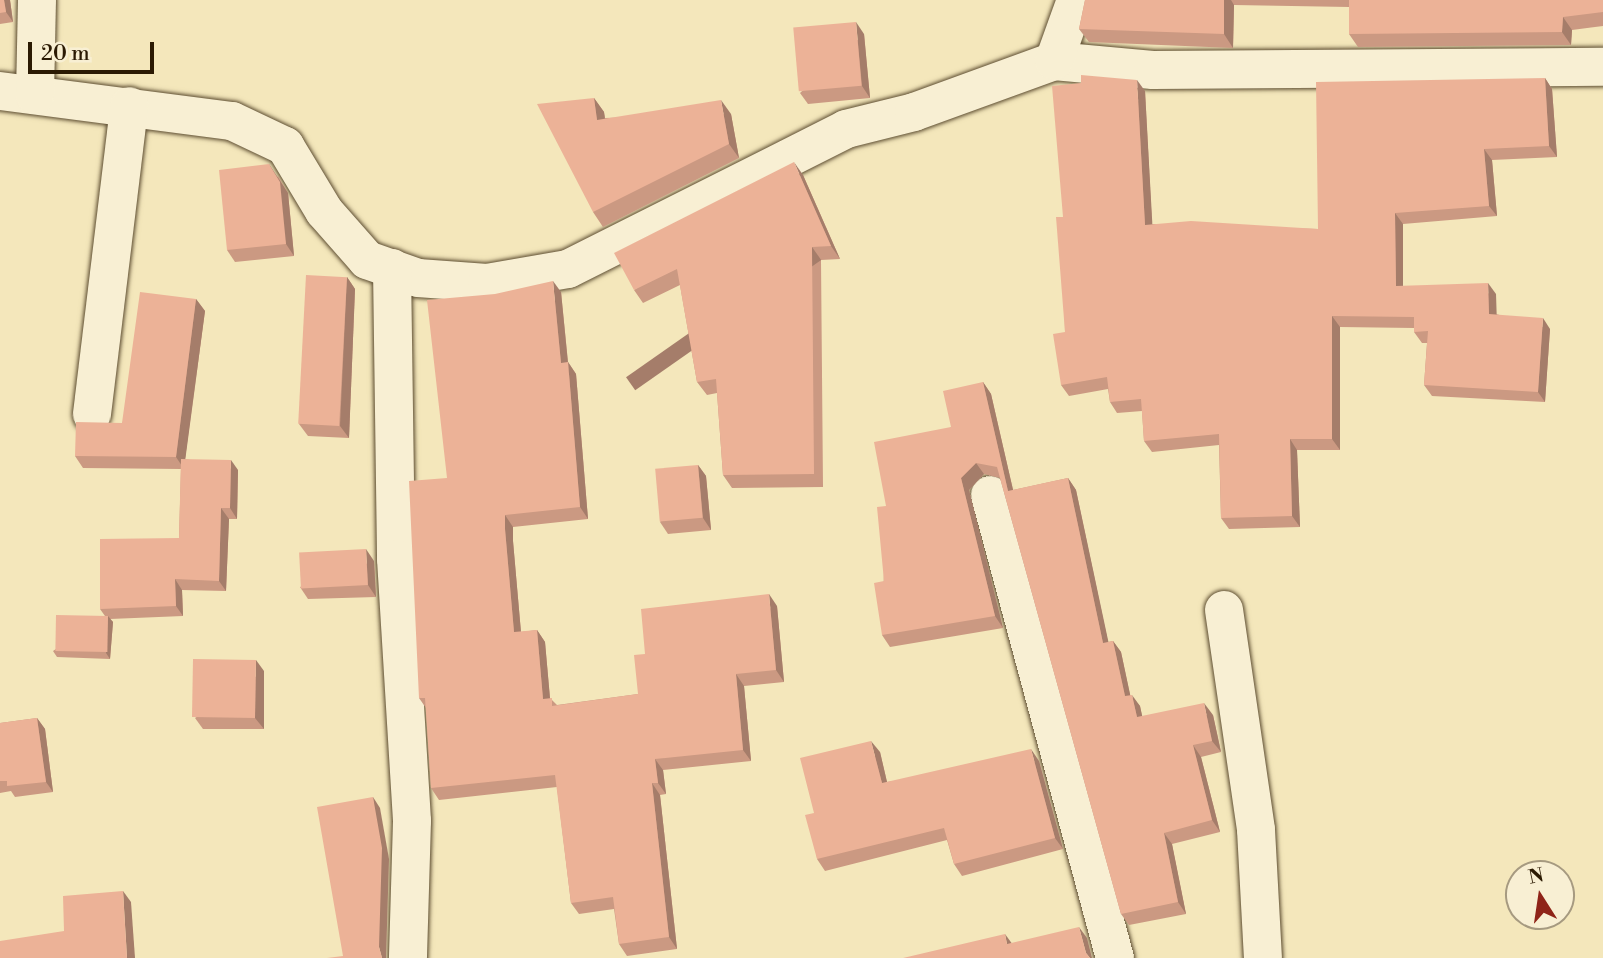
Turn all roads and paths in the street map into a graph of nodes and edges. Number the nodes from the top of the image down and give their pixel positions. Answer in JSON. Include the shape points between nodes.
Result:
{"nodes":[{"id":1,"x":37,"y":0,"type":"edge"},
{"id":2,"x":1076,"y":0,"type":"edge"},
{"id":3,"x":1054,"y":61,"type":"junction"},
{"id":4,"x":1603,"y":67,"type":"edge"},
{"id":5,"x":18,"y":93,"type":"edge"},
{"id":6,"x":128,"y":106,"type":"junction"},
{"id":7,"x":392,"y":268,"type":"junction"},
{"id":8,"x":92,"y":414,"type":"dead end"},
{"id":9,"x":990,"y":495,"type":"dead end"},
{"id":10,"x":1224,"y":610,"type":"dead end"},
{"id":11,"x":408,"y":958,"type":"edge"},
{"id":12,"x":1115,"y":958,"type":"edge"},
{"id":13,"x":1263,"y":958,"type":"edge"}],
"edges":[{"from":1,"to":5,"type":"street"},
{"from":2,"to":3,"type":"street"},
{"from":3,"to":4,"type":"street","via":[[1153,70]]},
{"from":3,"to":7,"type":"street","via":[[914,112],[846,129],[568,269],[486,283],[418,278]]},
{"from":5,"to":6,"type":"street"},
{"from":6,"to":7,"type":"street","via":[[232,121],[285,146],[324,211],[367,260]]},
{"from":6,"to":8,"type":"street"},
{"from":7,"to":11,"type":"street","via":[[396,559],[412,821]]},
{"from":9,"to":12,"type":"street"},
{"from":10,"to":13,"type":"street","via":[[1256,830]]}]}
